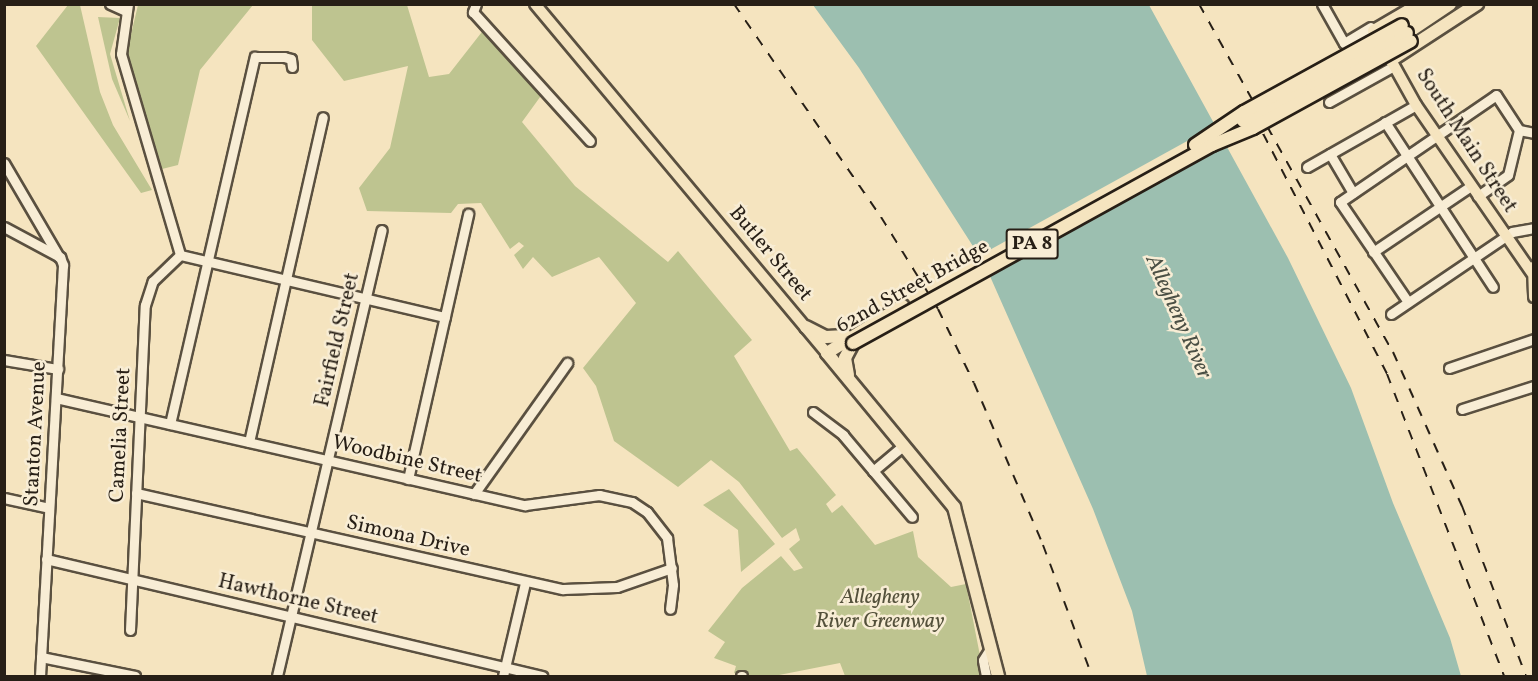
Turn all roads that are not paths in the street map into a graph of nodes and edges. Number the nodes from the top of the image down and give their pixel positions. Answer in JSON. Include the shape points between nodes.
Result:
{"nodes":[{"id":1,"x":110,"y":4,"type":"edge"},
{"id":2,"x":476,"y":4,"type":"edge"},
{"id":3,"x":535,"y":4,"type":"edge"},
{"id":4,"x":1322,"y":4,"type":"edge"},
{"id":5,"x":1420,"y":4,"type":"edge"},
{"id":6,"x":1434,"y":4,"type":"edge"},
{"id":7,"x":1450,"y":4,"type":"edge"},
{"id":8,"x":1465,"y":4,"type":"edge"},
{"id":9,"x":1477,"y":4,"type":"edge"},
{"id":10,"x":127,"y":8,"type":"edge"},
{"id":11,"x":1373,"y":29,"type":"junction"},
{"id":12,"x":1407,"y":33,"type":"junction"},
{"id":13,"x":1393,"y":63,"type":"junction"},
{"id":14,"x":292,"y":67,"type":"dead end"},
{"id":15,"x":1329,"y":102,"type":"dead end"},
{"id":16,"x":1416,"y":105,"type":"junction"},
{"id":17,"x":323,"y":117,"type":"dead end"},
{"id":18,"x":1385,"y":122,"type":"junction"},
{"id":19,"x":1519,"y":130,"type":"junction"},
{"id":20,"x":1533,"y":133,"type":"edge"},
{"id":21,"x":1437,"y":135,"type":"junction"},
{"id":22,"x":1212,"y":140,"type":"junction"},
{"id":23,"x":591,"y":141,"type":"dead end"},
{"id":24,"x":1330,"y":154,"type":"junction"},
{"id":25,"x":1406,"y":157,"type":"junction"},
{"id":26,"x":4,"y":163,"type":"edge"},
{"id":27,"x":1308,"y":167,"type":"dead end"},
{"id":28,"x":1471,"y":186,"type":"junction"},
{"id":29,"x":1353,"y":193,"type":"junction"},
{"id":30,"x":1478,"y":196,"type":"junction"},
{"id":31,"x":1439,"y":207,"type":"junction"},
{"id":32,"x":468,"y":214,"type":"dead end"},
{"id":33,"x":4,"y":227,"type":"edge"},
{"id":34,"x":1533,"y":228,"type":"edge"},
{"id":35,"x":382,"y":230,"type":"dead end"},
{"id":36,"x":1505,"y":236,"type":"junction"},
{"id":37,"x":1373,"y":252,"type":"junction"},
{"id":38,"x":180,"y":255,"type":"junction"},
{"id":39,"x":60,"y":257,"type":"junction"},
{"id":40,"x":1474,"y":258,"type":"junction"},
{"id":41,"x":207,"y":262,"type":"junction"},
{"id":42,"x":1533,"y":271,"type":"edge"},
{"id":43,"x":287,"y":280,"type":"junction"},
{"id":44,"x":1493,"y":287,"type":"dead end"},
{"id":45,"x":1533,"y":297,"type":"edge"},
{"id":46,"x":366,"y":298,"type":"junction"},
{"id":47,"x":1408,"y":302,"type":"junction"},
{"id":48,"x":1391,"y":314,"type":"dead end"},
{"id":49,"x":445,"y":317,"type":"junction"},
{"id":50,"x":806,"y":327,"type":"junction"},
{"id":51,"x":1533,"y":339,"type":"edge"},
{"id":52,"x":844,"y":343,"type":"junction"},
{"id":53,"x":827,"y":353,"type":"junction"},
{"id":54,"x":4,"y":360,"type":"edge"},
{"id":55,"x":567,"y":363,"type":"dead end"},
{"id":56,"x":1449,"y":368,"type":"dead end"},
{"id":57,"x":58,"y":369,"type":"junction"},
{"id":58,"x":849,"y":379,"type":"junction"},
{"id":59,"x":1533,"y":386,"type":"edge"},
{"id":60,"x":56,"y":398,"type":"junction"},
{"id":61,"x":1462,"y":409,"type":"dead end"},
{"id":62,"x":813,"y":411,"type":"dead end"},
{"id":63,"x":139,"y":417,"type":"junction"},
{"id":64,"x":171,"y":424,"type":"junction"},
{"id":65,"x":249,"y":442,"type":"junction"},
{"id":66,"x":904,"y":445,"type":"junction"},
{"id":67,"x":325,"y":460,"type":"junction"},
{"id":68,"x":873,"y":471,"type":"junction"},
{"id":69,"x":408,"y":479,"type":"junction"},
{"id":70,"x":136,"y":493,"type":"junction"},
{"id":71,"x":474,"y":494,"type":"junction"},
{"id":72,"x":4,"y":498,"type":"edge"},
{"id":73,"x":49,"y":508,"type":"junction"},
{"id":74,"x":912,"y":517,"type":"dead end"},
{"id":75,"x":308,"y":533,"type":"junction"},
{"id":76,"x":46,"y":559,"type":"junction"},
{"id":77,"x":672,"y":568,"type":"junction"},
{"id":78,"x":132,"y":580,"type":"junction"},
{"id":79,"x":525,"y":582,"type":"junction"},
{"id":80,"x":670,"y":609,"type":"dead end"},
{"id":81,"x":289,"y":617,"type":"junction"},
{"id":82,"x":130,"y":630,"type":"dead end"},
{"id":83,"x":991,"y":647,"type":"junction"},
{"id":84,"x":41,"y":657,"type":"junction"},
{"id":85,"x":504,"y":672,"type":"edge"},
{"id":86,"x":40,"y":676,"type":"edge"},
{"id":87,"x":135,"y":676,"type":"edge"},
{"id":88,"x":277,"y":676,"type":"edge"},
{"id":89,"x":542,"y":676,"type":"edge"},
{"id":90,"x":986,"y":676,"type":"edge"},
{"id":91,"x":998,"y":676,"type":"edge"}],
"edges":[{"from":1,"to":10,"type":"street"},
{"from":2,"to":23,"type":"street","via":[[473,12]]},
{"from":3,"to":50,"type":"main road","name":"Butler Street"},
{"from":4,"to":11,"type":"street","via":[[1344,43]]},
{"from":5,"to":11,"type":"highway"},
{"from":6,"to":12,"type":"highway","number":"PA 8"},
{"from":7,"to":12,"type":"highway"},
{"from":8,"to":12,"type":"highway","number":"PA 8"},
{"from":9,"to":13,"type":"highway"},
{"from":10,"to":38,"type":"street","via":[[121,54],[124,70]]},
{"from":11,"to":13,"type":"main road","name":"South Main Street"},
{"from":12,"to":22,"type":"highway","bridge":true},
{"from":12,"to":22,"type":"highway","name":"62nd Street Bridge","number":"PA 8","bridge":true,"via":[[1252,128]]},
{"from":12,"to":22,"type":"highway","name":"62nd Street Bridge","number":"PA 8","bridge":true,"via":[[1244,112]]},
{"from":13,"to":15,"type":"street"},
{"from":13,"to":16,"type":"main road","name":"South Main Street"},
{"from":14,"to":41,"type":"street","via":[[291,59],[284,57],[255,57]]},
{"from":16,"to":18,"type":"street"},
{"from":16,"to":21,"type":"main road","name":"South Main Street"},
{"from":17,"to":43,"type":"street"},
{"from":18,"to":24,"type":"street"},
{"from":18,"to":25,"type":"street"},
{"from":19,"to":20,"type":"street"},
{"from":19,"to":21,"type":"street","via":[[1496,95]]},
{"from":19,"to":30,"type":"street","via":[[1508,175]]},
{"from":21,"to":25,"type":"street"},
{"from":21,"to":28,"type":"main road","name":"South Main Street"},
{"from":22,"to":52,"type":"highway","name":"62nd Street Bridge","number":"PA 8","bridge":true},
{"from":24,"to":27,"type":"street"},
{"from":24,"to":29,"type":"street"},
{"from":25,"to":29,"type":"street"},
{"from":25,"to":31,"type":"street"},
{"from":26,"to":39,"type":"street"},
{"from":28,"to":30,"type":"main road","name":"South Main Street"},
{"from":28,"to":31,"type":"street"},
{"from":29,"to":37,"type":"street","via":[[1340,202]]},
{"from":30,"to":36,"type":"main road","name":"South Main Street"},
{"from":31,"to":37,"type":"street"},
{"from":31,"to":40,"type":"street"},
{"from":32,"to":49,"type":"street"},
{"from":33,"to":39,"type":"street"},
{"from":34,"to":36,"type":"street"},
{"from":35,"to":46,"type":"street","name":"Fairfield Street"},
{"from":36,"to":40,"type":"street"},
{"from":36,"to":42,"type":"main road","name":"South Main Street"},
{"from":37,"to":47,"type":"street"},
{"from":38,"to":41,"type":"street"},
{"from":38,"to":63,"type":"street","name":"Camelia Street","via":[[146,291]]},
{"from":39,"to":57,"type":"street","name":"Stanton Avenue","via":[[63,265]]},
{"from":40,"to":44,"type":"street"},
{"from":40,"to":47,"type":"street"},
{"from":41,"to":43,"type":"street"},
{"from":41,"to":64,"type":"street"},
{"from":42,"to":45,"type":"main road"},
{"from":43,"to":46,"type":"street"},
{"from":43,"to":65,"type":"street"},
{"from":46,"to":49,"type":"street"},
{"from":46,"to":67,"type":"street","name":"Fairfield Street","via":[[330,454]]},
{"from":47,"to":48,"type":"street"},
{"from":49,"to":69,"type":"street"},
{"from":50,"to":52,"type":"highway"},
{"from":50,"to":53,"type":"main road","name":"Butler Street"},
{"from":51,"to":56,"type":"street"},
{"from":52,"to":53,"type":"highway","name":"62nd Street Bridge","number":"PA 8"},
{"from":52,"to":58,"type":"highway"},
{"from":53,"to":58,"type":"highway","name":"Butler Street"},
{"from":54,"to":57,"type":"street"},
{"from":55,"to":71,"type":"street"},
{"from":57,"to":60,"type":"street","name":"Stanton Avenue"},
{"from":58,"to":66,"type":"highway","name":"Butler Street"},
{"from":59,"to":61,"type":"street"},
{"from":60,"to":63,"type":"street","name":"Woodbine Street"},
{"from":60,"to":73,"type":"street","name":"Stanton Avenue"},
{"from":62,"to":68,"type":"street","via":[[837,429]]},
{"from":63,"to":64,"type":"street","name":"Woodbine Street"},
{"from":63,"to":70,"type":"street","name":"Camelia Street"},
{"from":64,"to":65,"type":"street","name":"Woodbine Street"},
{"from":65,"to":67,"type":"street","name":"Woodbine Street"},
{"from":66,"to":68,"type":"street"},
{"from":66,"to":83,"type":"highway","name":"Butler Street","via":[[957,513]]},
{"from":67,"to":69,"type":"street","name":"Woodbine Street"},
{"from":67,"to":75,"type":"street","name":"Fairfield Street"},
{"from":68,"to":74,"type":"street"},
{"from":69,"to":71,"type":"street","name":"Woodbine Street"},
{"from":70,"to":75,"type":"street","name":"Simona Drive"},
{"from":70,"to":78,"type":"street","name":"Camelia Street"},
{"from":71,"to":77,"type":"street","name":"Woodbine Street","via":[[525,505],[599,495],[632,502],[647,512],[667,538]]},
{"from":72,"to":73,"type":"street"},
{"from":73,"to":76,"type":"street","name":"Stanton Avenue"},
{"from":75,"to":79,"type":"street","name":"Simona Drive"},
{"from":75,"to":81,"type":"street","name":"Fairfield Street"},
{"from":76,"to":78,"type":"street","name":"Hawthorne Street"},
{"from":76,"to":84,"type":"street","name":"Stanton Avenue"},
{"from":77,"to":79,"type":"street","name":"Simona Drive","via":[[635,582],[590,591]]},
{"from":77,"to":80,"type":"street","name":"Woodbine Street"},
{"from":78,"to":81,"type":"street","name":"Hawthorne Street"},
{"from":78,"to":82,"type":"street","name":"Camelia Street"},
{"from":79,"to":85,"type":"street"},
{"from":81,"to":85,"type":"street","name":"Hawthorne Street"},
{"from":81,"to":88,"type":"street","name":"Fairfield Street"},
{"from":83,"to":90,"type":"street","via":[[983,660]]},
{"from":83,"to":91,"type":"highway","name":"Butler Street"},
{"from":84,"to":86,"type":"street","name":"Stanton Avenue"},
{"from":84,"to":87,"type":"street"},
{"from":85,"to":89,"type":"street","name":"Hawthorne Street"}]}
